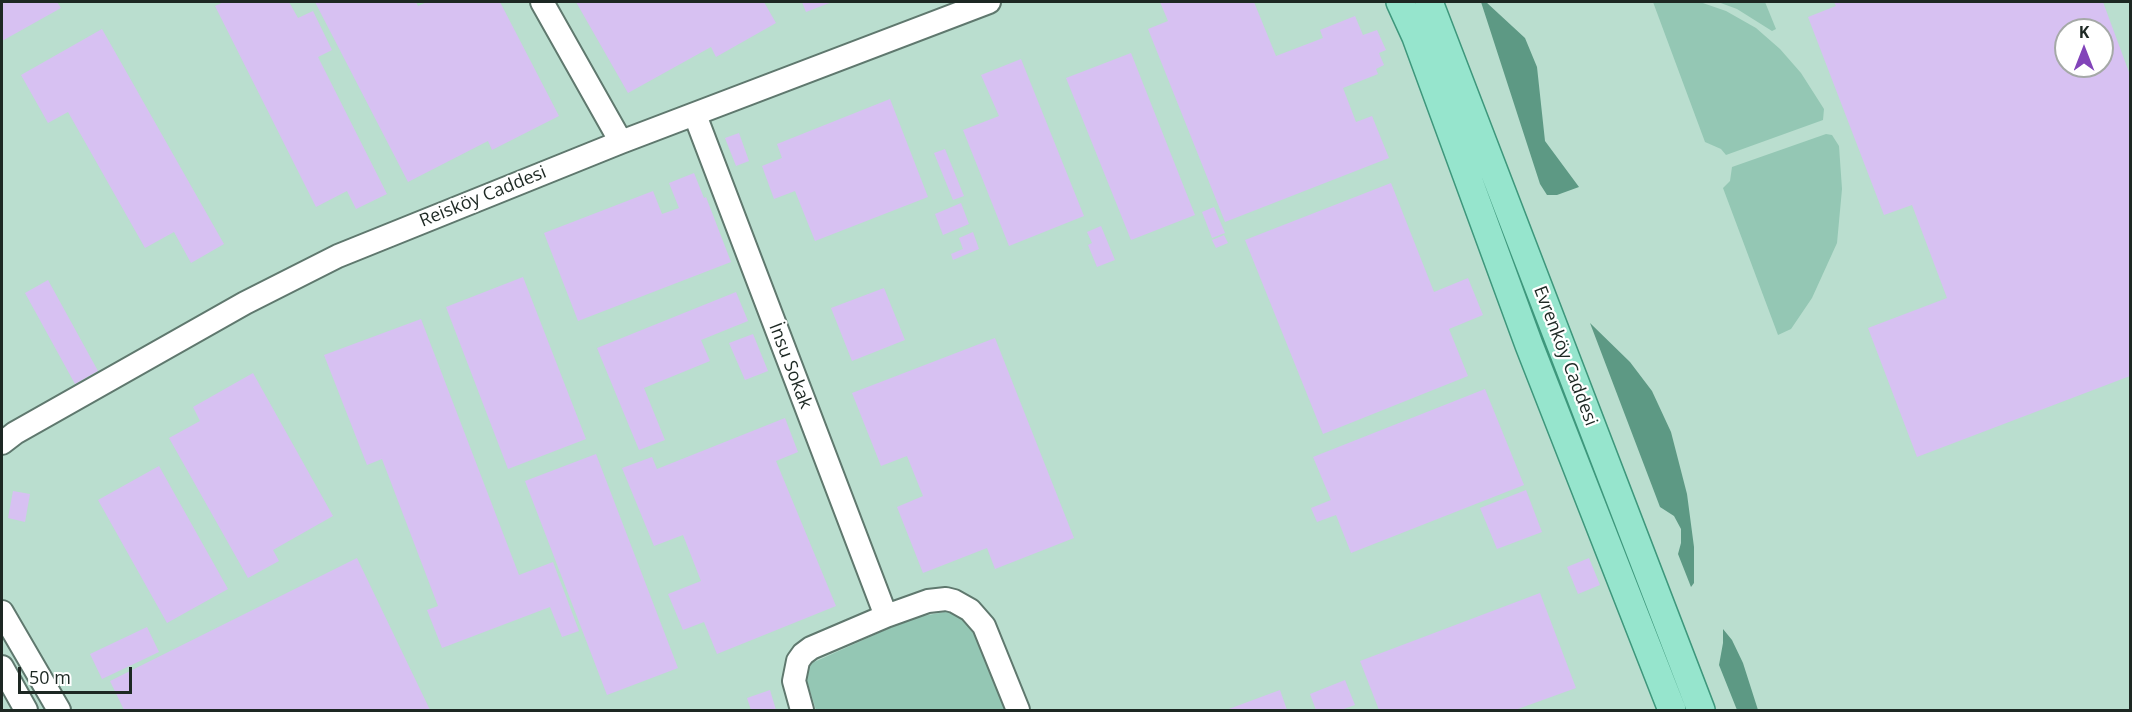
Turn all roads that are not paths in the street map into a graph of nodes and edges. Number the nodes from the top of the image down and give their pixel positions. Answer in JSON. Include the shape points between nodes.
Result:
{"nodes":[{"id":1,"x":542,"y":2,"type":"edge"},
{"id":2,"x":989,"y":2,"type":"edge"},
{"id":3,"x":1400,"y":2,"type":"edge"},
{"id":4,"x":1429,"y":2,"type":"edge"},
{"id":5,"x":695,"y":115,"type":"junction"},
{"id":6,"x":621,"y":142,"type":"junction"},
{"id":7,"x":6,"y":438,"type":"edge"},
{"id":8,"x":2,"y":612,"type":"edge"},
{"id":9,"x":886,"y":616,"type":"junction"},
{"id":10,"x":2,"y":667,"type":"edge"},
{"id":11,"x":26,"y":711,"type":"edge"},
{"id":12,"x":59,"y":711,"type":"edge"},
{"id":13,"x":802,"y":711,"type":"edge"},
{"id":14,"x":1018,"y":711,"type":"edge"},
{"id":15,"x":1672,"y":711,"type":"edge"},
{"id":16,"x":1701,"y":711,"type":"edge"}],
"edges":[{"from":1,"to":6,"type":"street"},
{"from":2,"to":5,"type":"street","name":"Reisköy Caddesi"},
{"from":3,"to":15,"type":"main road","name":"Evrenköy Caddesi"},
{"from":4,"to":16,"type":"main road","name":"Evrenköy Caddesi"},
{"from":5,"to":6,"type":"street","name":"Reisköy Caddesi"},
{"from":5,"to":9,"type":"street","name":"İnsu Sokak"},
{"from":6,"to":7,"type":"street","name":"Reisköy Caddesi","via":[[389,234],[295,276]]},
{"from":8,"to":12,"type":"street"},
{"from":9,"to":13,"type":"street","via":[[803,654],[794,681]]},
{"from":9,"to":14,"type":"street","via":[[936,599],[954,601],[970,609],[984,626]]},
{"from":10,"to":11,"type":"street"}]}
